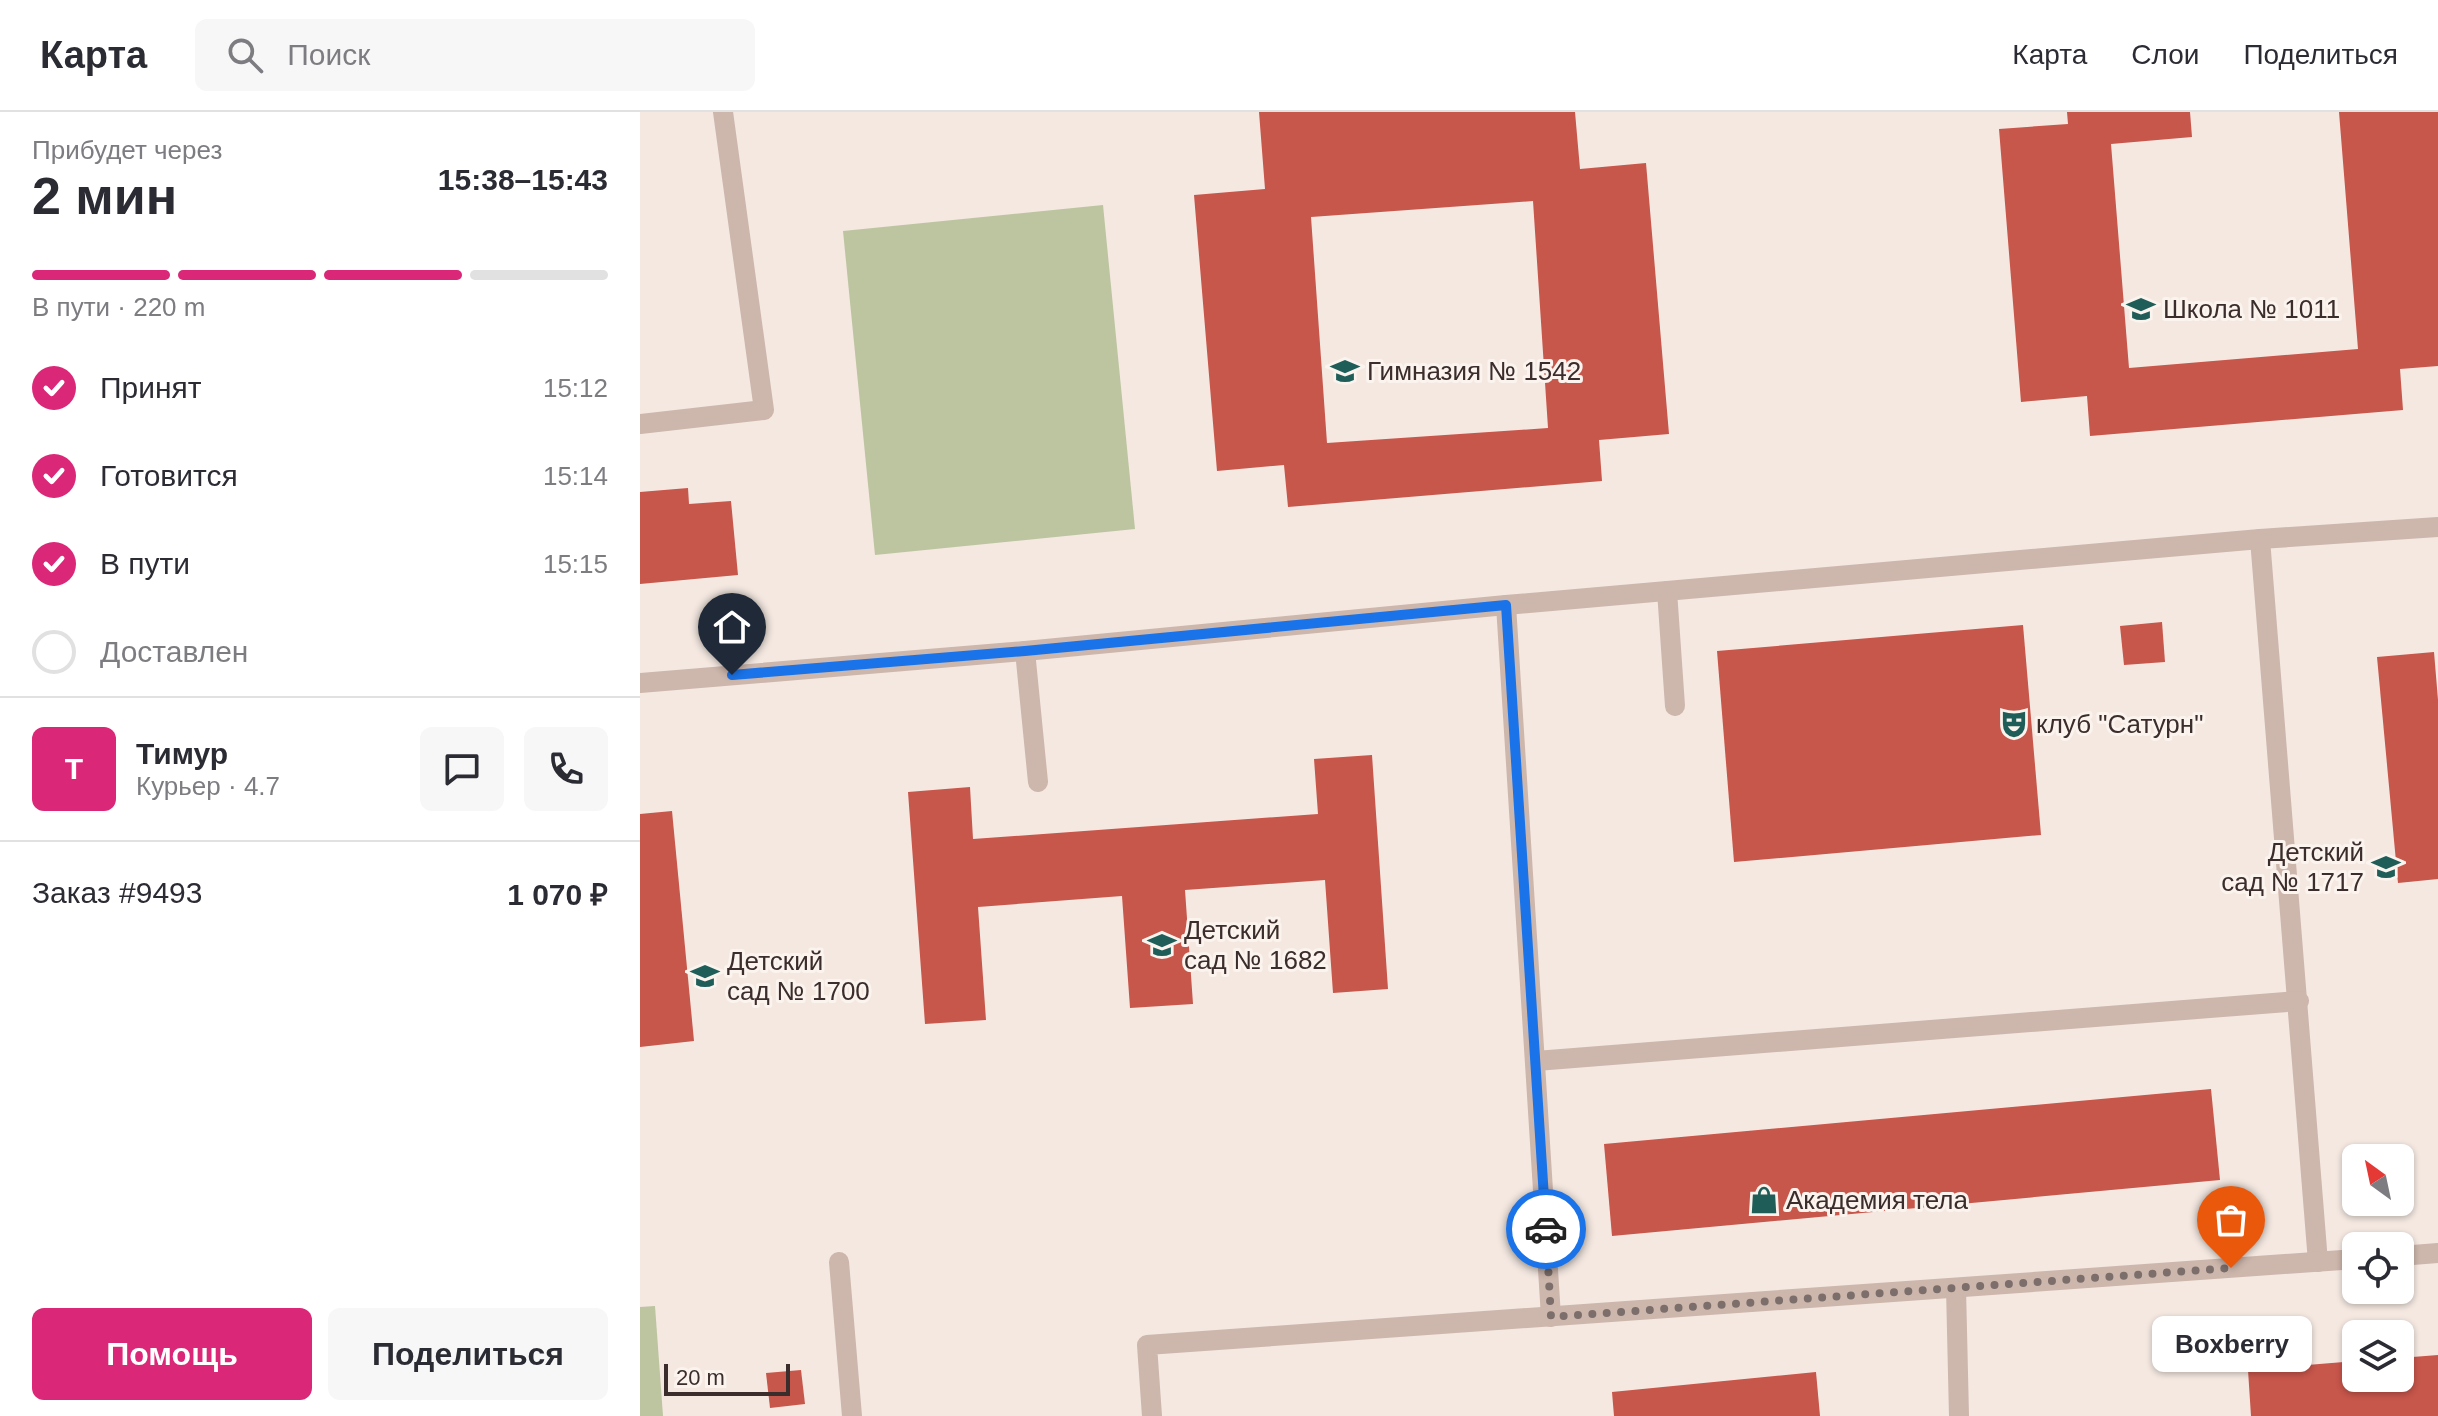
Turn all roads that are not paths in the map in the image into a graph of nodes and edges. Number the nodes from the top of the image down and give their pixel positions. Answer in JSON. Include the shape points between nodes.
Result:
{"nodes":[{"id":1,"x":723,"y":112,"type":"edge"},
{"id":2,"x":640,"y":424,"type":"edge"},
{"id":3,"x":2438,"y":527,"type":"edge"},
{"id":4,"x":2260,"y":539,"type":"junction"},
{"id":5,"x":1667,"y":591,"type":"junction"},
{"id":6,"x":1506,"y":605,"type":"junction"},
{"id":7,"x":1025,"y":651,"type":"junction"},
{"id":8,"x":640,"y":683,"type":"edge"},
{"id":9,"x":1675,"y":706,"type":"dead end"},
{"id":10,"x":1038,"y":782,"type":"dead end"},
{"id":11,"x":2299,"y":1001,"type":"junction"},
{"id":12,"x":1536,"y":1061,"type":"junction"},
{"id":13,"x":2438,"y":1253,"type":"edge"},
{"id":14,"x":2414,"y":1255,"type":"edge"},
{"id":15,"x":2342,"y":1260,"type":"edge"},
{"id":16,"x":839,"y":1262,"type":"dead end"},
{"id":17,"x":2318,"y":1262,"type":"junction"},
{"id":18,"x":1956,"y":1288,"type":"junction"},
{"id":19,"x":1551,"y":1317,"type":"junction"},
{"id":20,"x":852,"y":1416,"type":"edge"},
{"id":21,"x":1152,"y":1416,"type":"edge"},
{"id":22,"x":1959,"y":1416,"type":"edge"}],
"edges":[{"from":1,"to":2,"type":"lane","via":[[764,410]]},
{"from":3,"to":4,"type":"lane"},
{"from":4,"to":5,"type":"lane"},
{"from":4,"to":11,"type":"lane"},
{"from":5,"to":6,"type":"lane"},
{"from":5,"to":9,"type":"lane"},
{"from":6,"to":7,"type":"lane"},
{"from":6,"to":12,"type":"lane"},
{"from":7,"to":8,"type":"lane"},
{"from":7,"to":10,"type":"lane"},
{"from":11,"to":12,"type":"lane"},
{"from":11,"to":17,"type":"lane"},
{"from":12,"to":19,"type":"lane"},
{"from":13,"to":14,"type":"lane"},
{"from":15,"to":17,"type":"lane"},
{"from":16,"to":20,"type":"lane"},
{"from":17,"to":18,"type":"lane"},
{"from":18,"to":19,"type":"lane"},
{"from":18,"to":22,"type":"lane"},
{"from":19,"to":21,"type":"lane","via":[[1147,1345]]}]}
